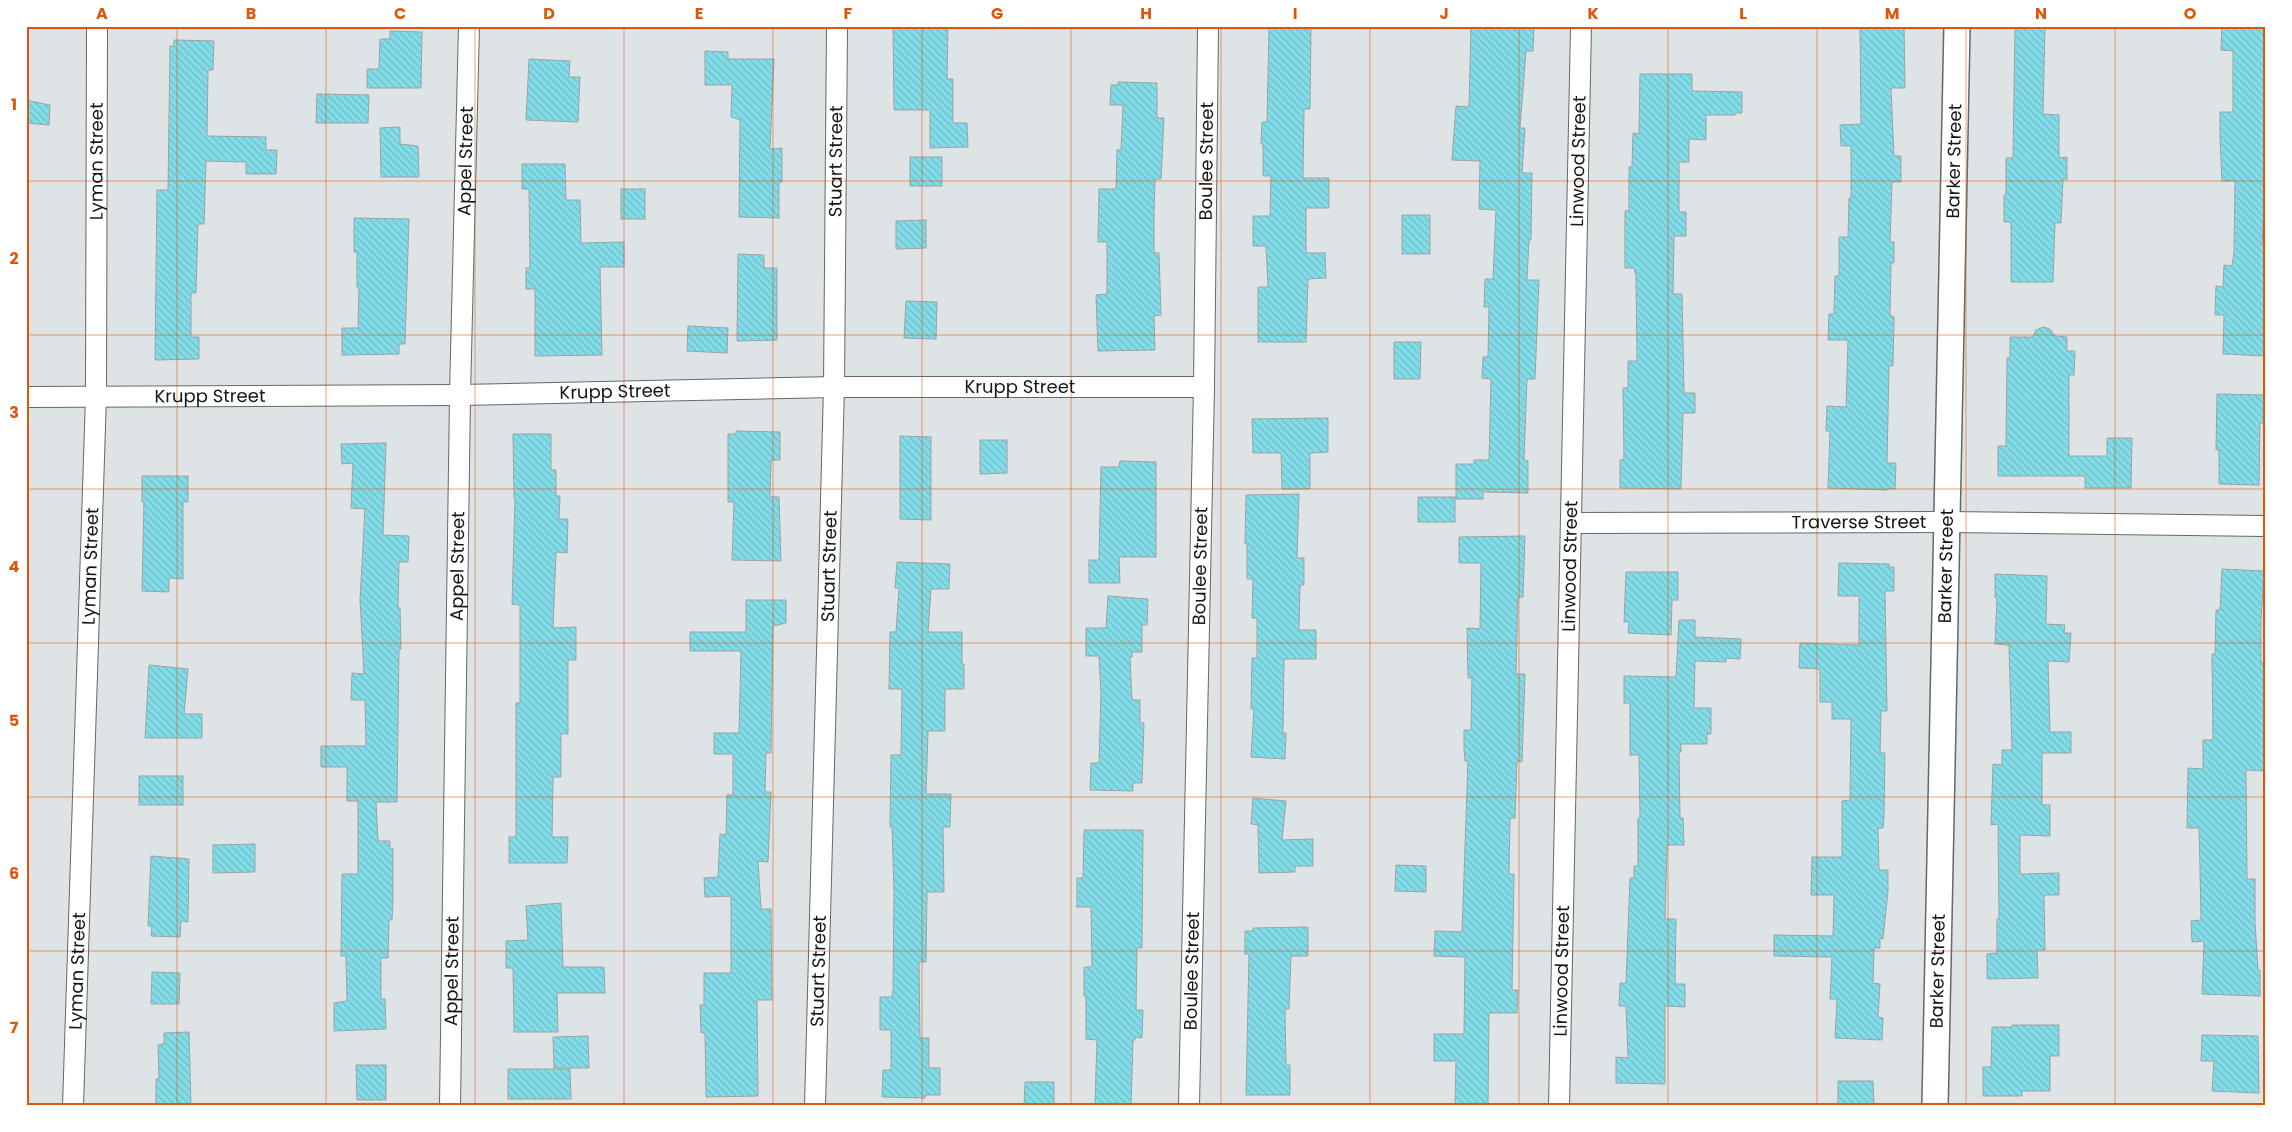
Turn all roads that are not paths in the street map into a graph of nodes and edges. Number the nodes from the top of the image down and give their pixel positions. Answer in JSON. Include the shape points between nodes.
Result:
{"nodes":[{"id":1,"x":97,"y":26,"type":"edge"},
{"id":2,"x":469,"y":26,"type":"edge"},
{"id":3,"x":837,"y":26,"type":"edge"},
{"id":4,"x":1208,"y":26,"type":"edge"},
{"id":5,"x":1581,"y":26,"type":"edge"},
{"id":6,"x":1957,"y":26,"type":"edge"},
{"id":7,"x":834,"y":387,"type":"junction"},
{"id":8,"x":1204,"y":387,"type":"junction"},
{"id":9,"x":460,"y":395,"type":"junction"},
{"id":10,"x":96,"y":396,"type":"junction"},
{"id":11,"x":26,"y":397,"type":"edge"},
{"id":12,"x":1571,"y":522,"type":"junction"},
{"id":13,"x":1947,"y":522,"type":"junction"},
{"id":14,"x":2266,"y":526,"type":"edge"},
{"id":15,"x":73,"y":1106,"type":"edge"},
{"id":16,"x":450,"y":1106,"type":"edge"},
{"id":17,"x":815,"y":1106,"type":"edge"},
{"id":18,"x":1189,"y":1106,"type":"edge"},
{"id":19,"x":1559,"y":1106,"type":"edge"},
{"id":20,"x":1935,"y":1106,"type":"edge"}],
"edges":[{"from":1,"to":10,"type":"street","name":"Lyman Street"},
{"from":2,"to":9,"type":"street","name":"Appel Street"},
{"from":3,"to":7,"type":"street","name":"Stuart Street"},
{"from":4,"to":8,"type":"street","name":"Boulee Street"},
{"from":5,"to":12,"type":"street","name":"Linwood Street"},
{"from":6,"to":13,"type":"street","name":"Barker Street"},
{"from":7,"to":8,"type":"street","name":"Krupp Street"},
{"from":7,"to":9,"type":"street","name":"Krupp Street"},
{"from":7,"to":17,"type":"street","name":"Stuart Street"},
{"from":8,"to":18,"type":"street","name":"Boulee Street"},
{"from":9,"to":10,"type":"street","name":"Krupp Street"},
{"from":9,"to":16,"type":"street","name":"Appel Street"},
{"from":10,"to":11,"type":"street","name":"Krupp Street"},
{"from":10,"to":15,"type":"street","name":"Lyman Street"},
{"from":12,"to":13,"type":"street","name":"Traverse Street"},
{"from":12,"to":19,"type":"street","name":"Linwood Street"},
{"from":13,"to":14,"type":"street","name":"Traverse Street"},
{"from":13,"to":20,"type":"street","name":"Barker Street"}]}
